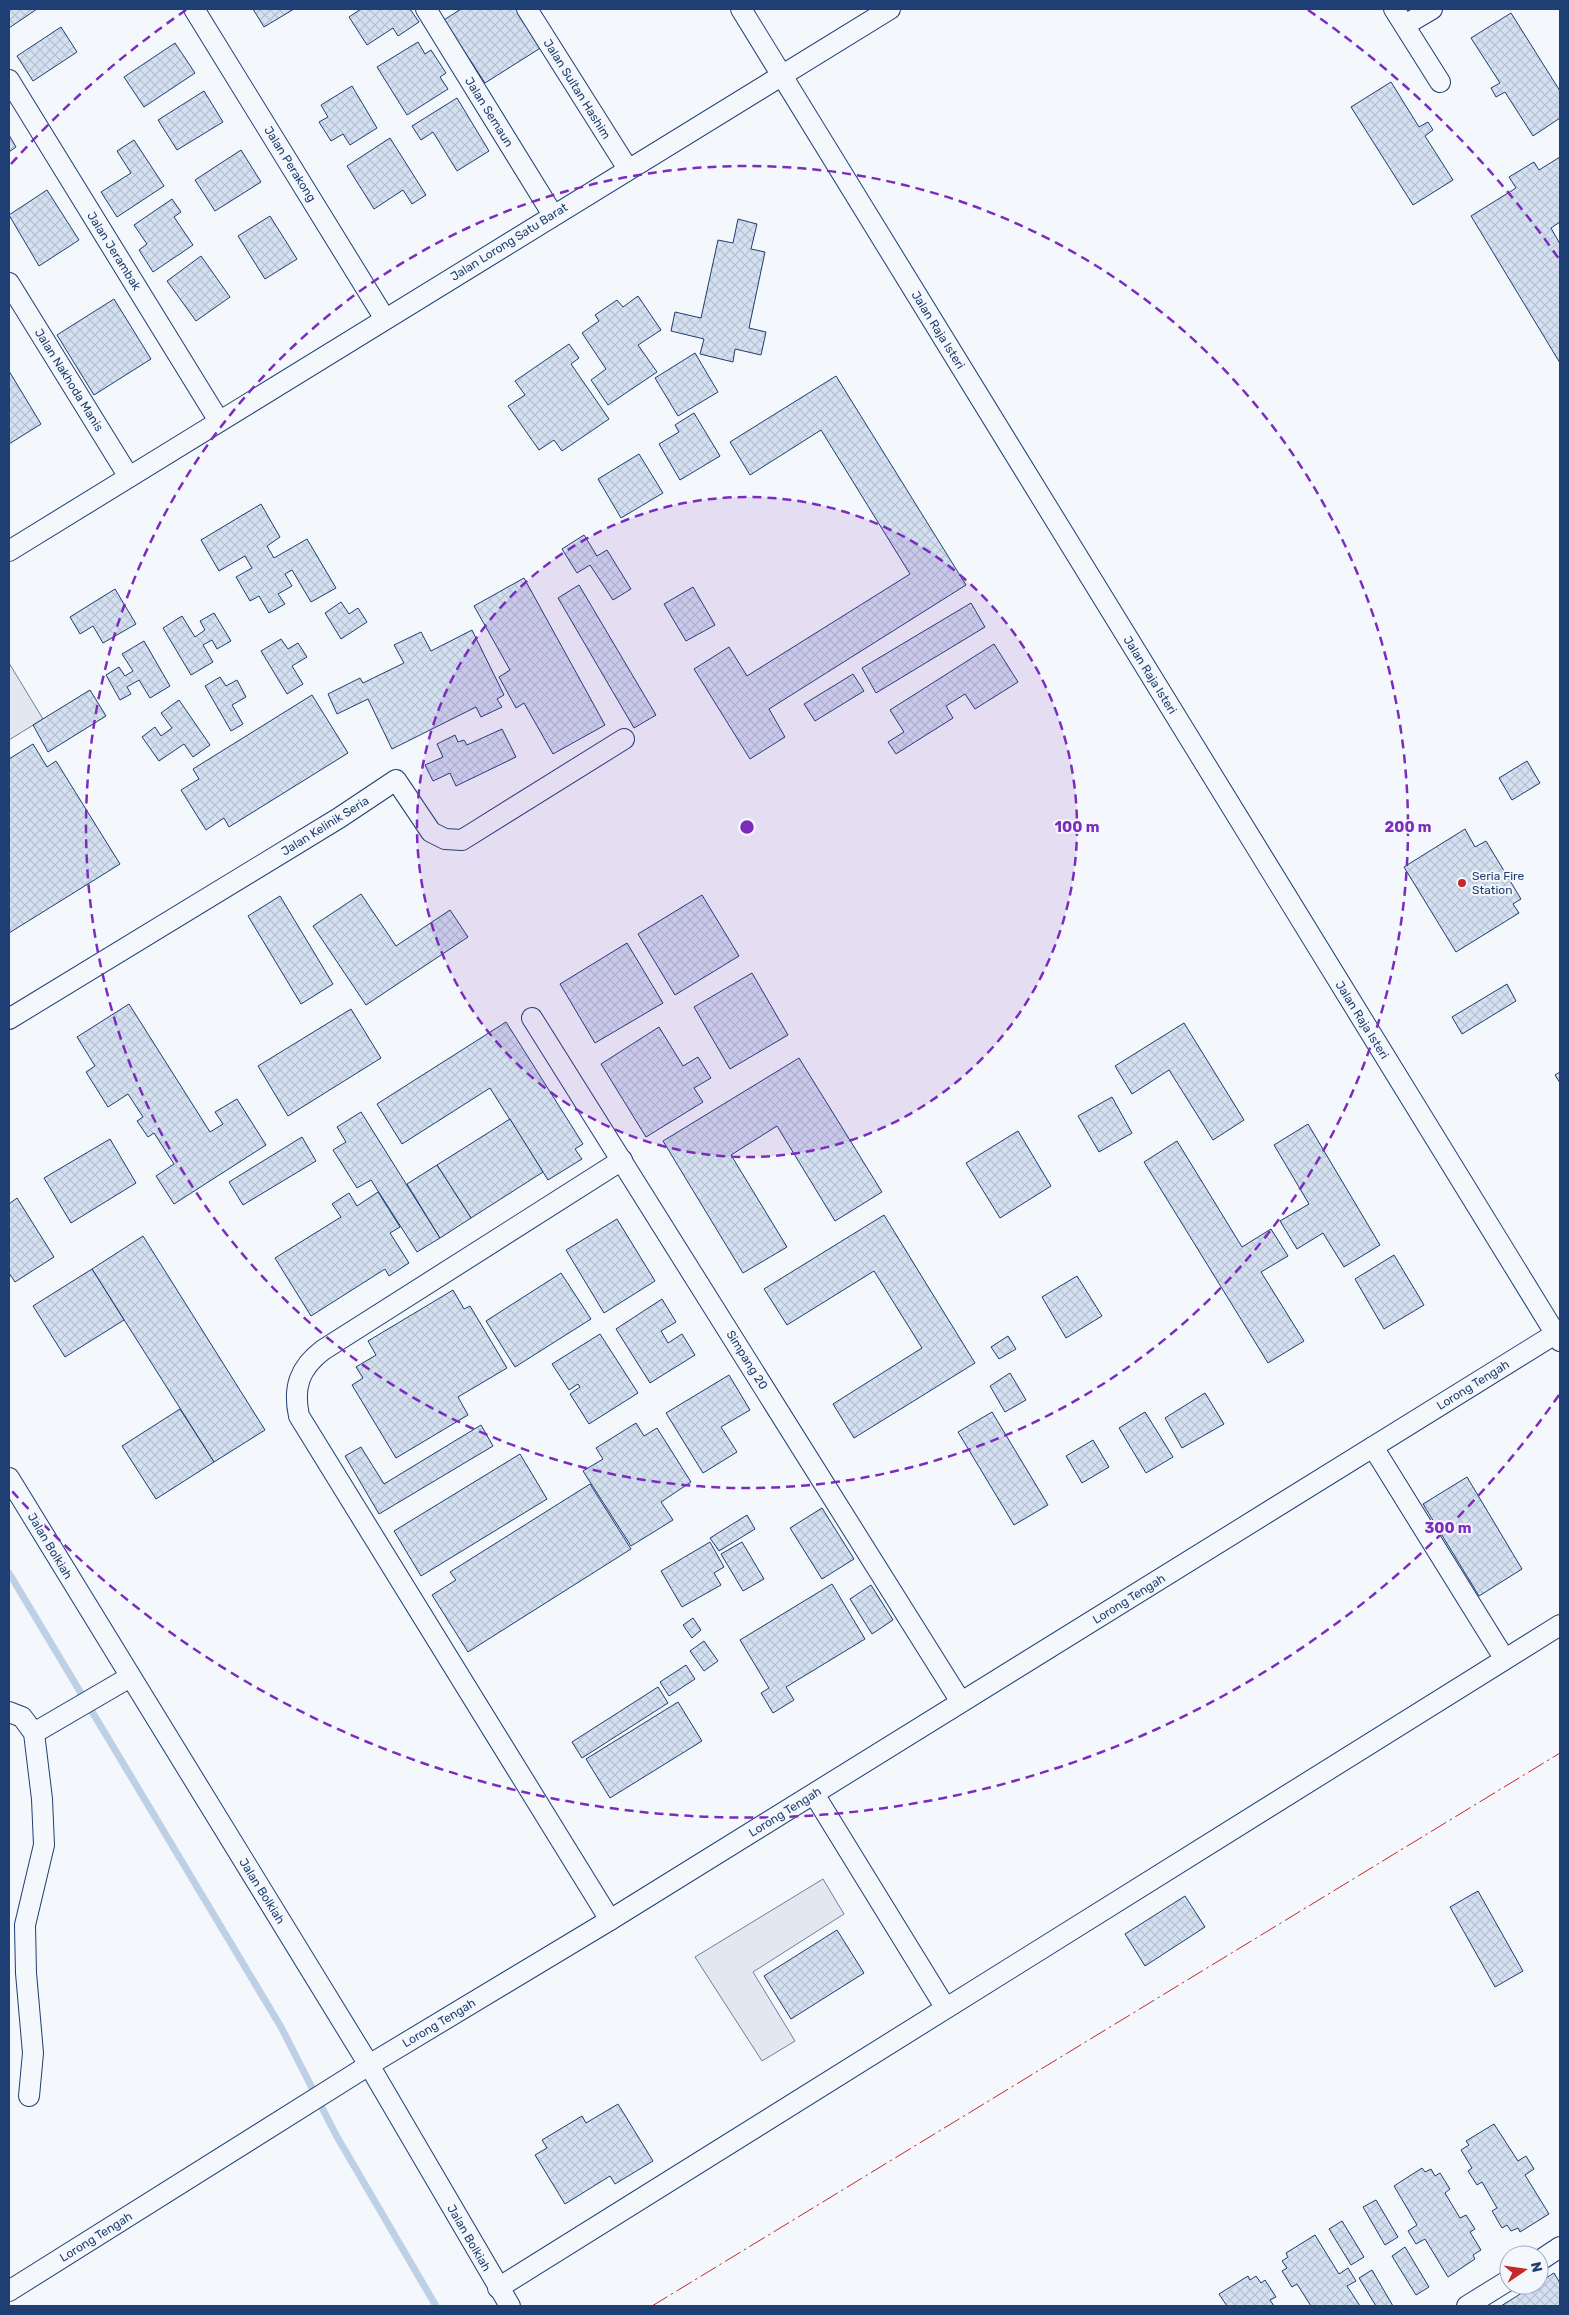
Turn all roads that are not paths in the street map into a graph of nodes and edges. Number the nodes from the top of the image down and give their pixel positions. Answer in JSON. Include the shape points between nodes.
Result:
{"nodes":[{"id":1,"x":194,"y":9,"type":"edge"},
{"id":2,"x":426,"y":9,"type":"edge"},
{"id":3,"x":527,"y":9,"type":"edge"},
{"id":4,"x":741,"y":9,"type":"edge"},
{"id":5,"x":890,"y":9,"type":"edge"},
{"id":6,"x":1394,"y":9,"type":"edge"},
{"id":7,"x":1432,"y":9,"type":"edge"},
{"id":8,"x":1405,"y":26,"type":"junction"},
{"id":9,"x":781,"y":75,"type":"junction"},
{"id":10,"x":9,"y":80,"type":"edge"},
{"id":11,"x":1440,"y":82,"type":"dead end"},
{"id":12,"x":628,"y":169,"type":"junction"},
{"id":13,"x":553,"y":215,"type":"junction"},
{"id":14,"x":9,"y":283,"type":"edge"},
{"id":15,"x":385,"y":319,"type":"junction"},
{"id":16,"x":219,"y":421,"type":"junction"},
{"id":17,"x":129,"y":476,"type":"junction"},
{"id":18,"x":9,"y":550,"type":"edge"},
{"id":19,"x":624,"y":740,"type":"dead end"},
{"id":20,"x":532,"y":1018,"type":"dead end"},
{"id":21,"x":9,"y":1019,"type":"edge"},
{"id":22,"x":622,"y":1160,"type":"junction"},
{"id":23,"x":1559,"y":1335,"type":"edge"},
{"id":24,"x":1373,"y":1447,"type":"junction"},
{"id":25,"x":9,"y":1478,"type":"edge"},
{"id":26,"x":1560,"y":1625,"type":"edge"},
{"id":27,"x":1504,"y":1658,"type":"junction"},
{"id":28,"x":130,"y":1677,"type":"junction"},
{"id":29,"x":962,"y":1702,"type":"junction"},
{"id":30,"x":9,"y":1712,"type":"edge"},
{"id":31,"x":34,"y":1733,"type":"junction"},
{"id":32,"x":814,"y":1794,"type":"junction"},
{"id":33,"x":610,"y":1920,"type":"junction"},
{"id":34,"x":945,"y":2007,"type":"junction"},
{"id":35,"x":369,"y":2065,"type":"junction"},
{"id":36,"x":29,"y":2096,"type":"dead end"},
{"id":37,"x":1560,"y":2247,"type":"edge"},
{"id":38,"x":1549,"y":2254,"type":"edge"},
{"id":39,"x":1499,"y":2286,"type":"edge"},
{"id":40,"x":498,"y":2288,"type":"junction"},
{"id":41,"x":9,"y":2291,"type":"edge"},
{"id":42,"x":510,"y":2306,"type":"edge"},
{"id":43,"x":1467,"y":2306,"type":"edge"}],
"edges":[{"from":1,"to":15,"type":"street","name":"Jalan Perakong"},
{"from":2,"to":13,"type":"street","name":"Jalan Semaun"},
{"from":3,"to":12,"type":"street","name":"Jalan Sultan Hashim"},
{"from":4,"to":9,"type":"street","name":"Jalan Raja Isteri"},
{"from":5,"to":9,"type":"street","name":"Jalan Lorong Satu Barat"},
{"from":6,"to":8,"type":"street"},
{"from":7,"to":8,"type":"street"},
{"from":8,"to":11,"type":"street"},
{"from":9,"to":12,"type":"street","name":"Jalan Lorong Satu Barat"},
{"from":9,"to":23,"type":"street","name":"Jalan Raja Isteri"},
{"from":10,"to":16,"type":"street","name":"Jalan Jerambak"},
{"from":12,"to":13,"type":"street","name":"Jalan Lorong Satu Barat"},
{"from":13,"to":15,"type":"street","name":"Jalan Lorong Satu Barat"},
{"from":14,"to":17,"type":"street","name":"Jalan Nakhoda Manis"},
{"from":15,"to":16,"type":"street","name":"Jalan Lorong Satu Barat"},
{"from":16,"to":17,"type":"street","name":"Jalan Lorong Satu Barat"},
{"from":17,"to":18,"type":"street","name":"Jalan Lorong Satu Barat"},
{"from":19,"to":21,"type":"street","name":"Jalan Kelinik Seria","via":[[462,840],[446,840],[431,832],[396,780]]},
{"from":20,"to":22,"type":"street","name":"Simpang 20"},
{"from":22,"to":29,"type":"street","name":"Simpang 20"},
{"from":22,"to":33,"type":"street","via":[[323,1350],[311,1359],[296,1386],[299,1416]]},
{"from":23,"to":24,"type":"street","name":"Lorong Tengah"},
{"from":24,"to":27,"type":"street"},
{"from":24,"to":29,"type":"street","name":"Lorong Tengah"},
{"from":25,"to":28,"type":"street","name":"Jalan Bolkiah"},
{"from":26,"to":27,"type":"street"},
{"from":27,"to":34,"type":"street"},
{"from":28,"to":31,"type":"street"},
{"from":28,"to":35,"type":"street","name":"Jalan Bolkiah"},
{"from":29,"to":32,"type":"street","name":"Lorong Tengah"},
{"from":30,"to":31,"type":"street","via":[[22,1718]]},
{"from":31,"to":36,"type":"street","via":[[44,1845],[25,1925],[33,2052]]},
{"from":32,"to":33,"type":"street","name":"Lorong Tengah"},
{"from":32,"to":34,"type":"street"},
{"from":33,"to":35,"type":"street","name":"Lorong Tengah"},
{"from":34,"to":40,"type":"street"},
{"from":35,"to":40,"type":"street","name":"Jalan Bolkiah"},
{"from":35,"to":41,"type":"street","name":"Lorong Tengah"},
{"from":37,"to":38,"type":"street"},
{"from":39,"to":43,"type":"street"},
{"from":40,"to":42,"type":"street","name":"Jalan Bolkiah"}]}
